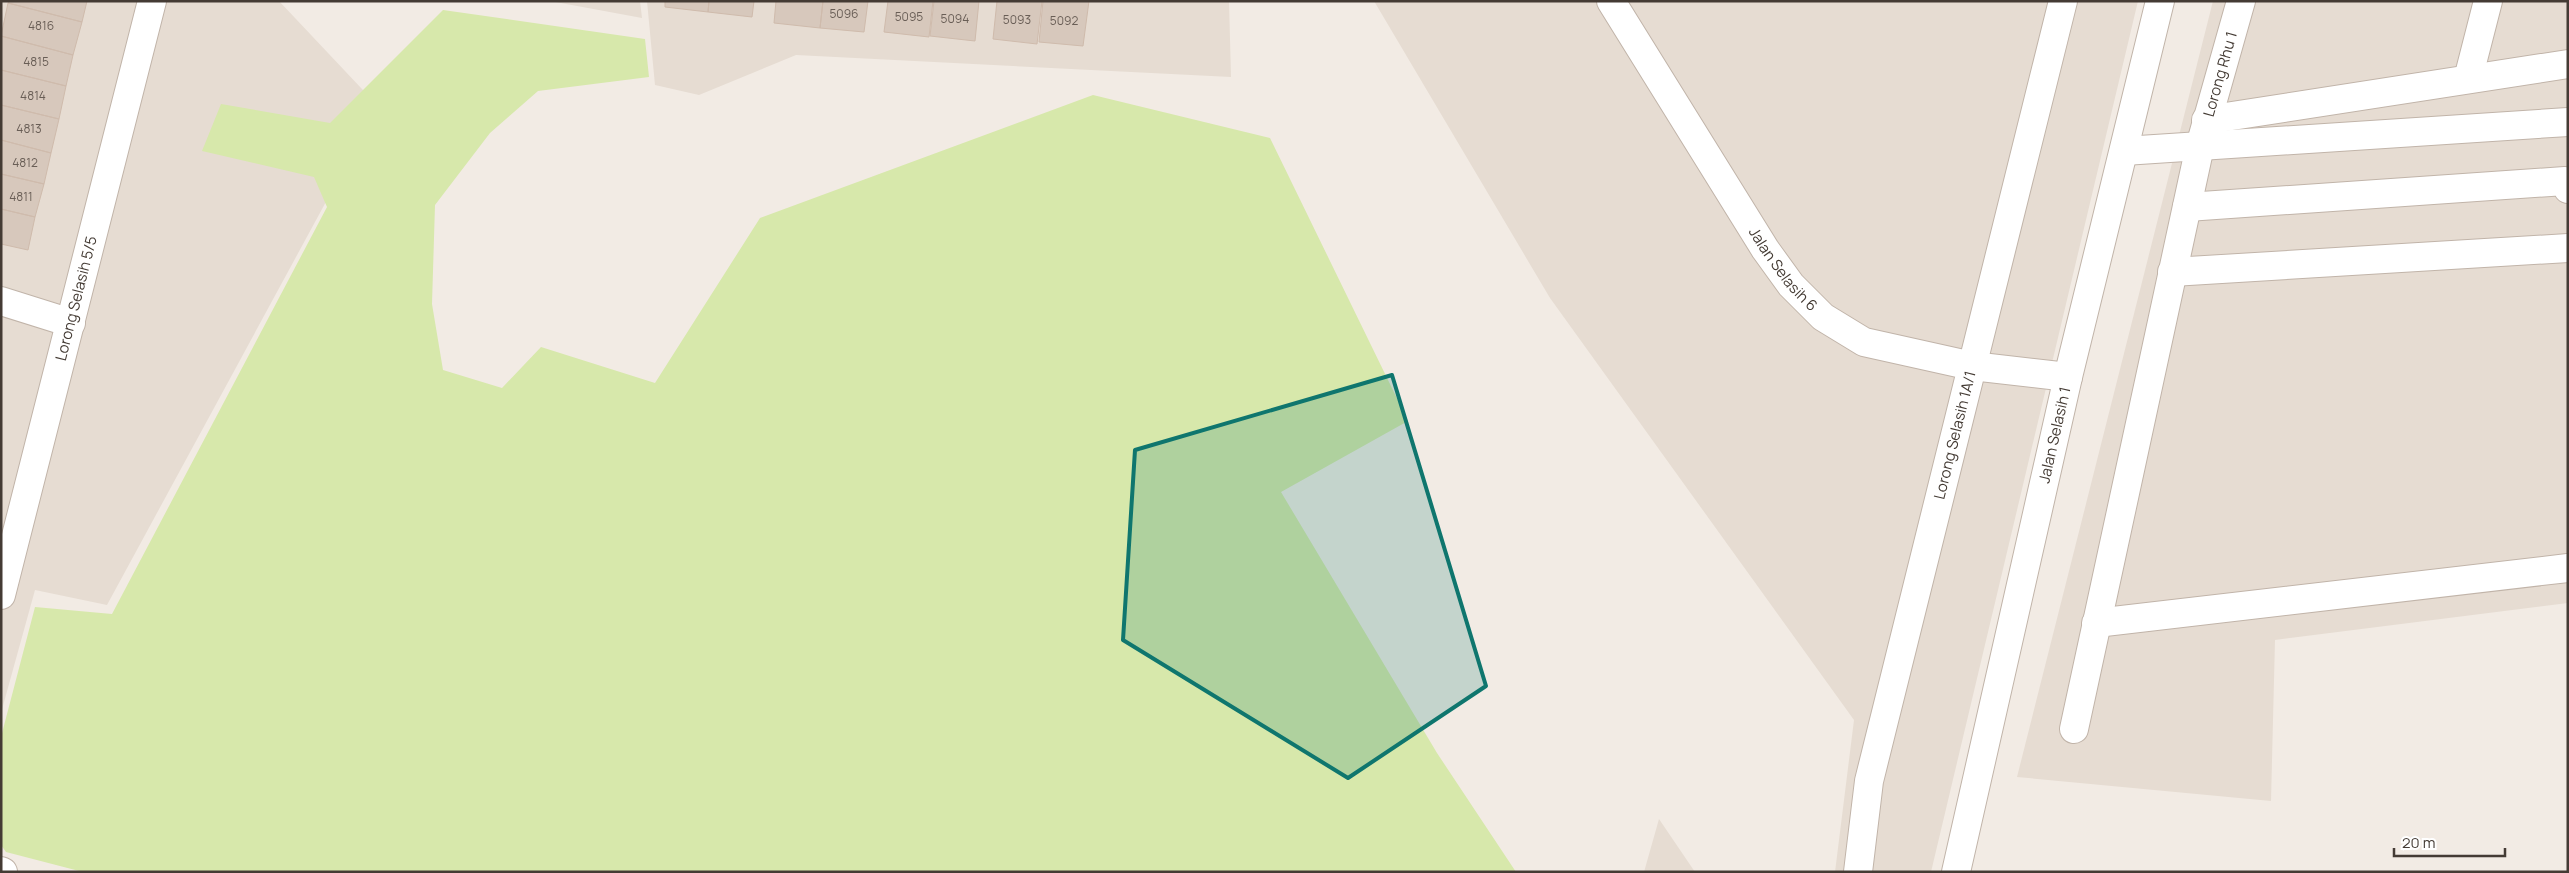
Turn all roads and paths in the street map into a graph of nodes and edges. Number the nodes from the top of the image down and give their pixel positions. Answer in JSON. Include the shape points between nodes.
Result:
{"nodes":[{"id":1,"x":152,"y":1,"type":"edge"},
{"id":2,"x":1611,"y":1,"type":"edge"},
{"id":3,"x":2062,"y":1,"type":"edge"},
{"id":4,"x":2160,"y":1,"type":"edge"},
{"id":5,"x":2241,"y":1,"type":"edge"},
{"id":6,"x":2488,"y":1,"type":"edge"},
{"id":7,"x":2568,"y":64,"type":"edge"},
{"id":8,"x":2468,"y":80,"type":"junction"},
{"id":9,"x":2206,"y":120,"type":"junction"},
{"id":10,"x":2568,"y":122,"type":"edge"},
{"id":11,"x":2200,"y":146,"type":"junction"},
{"id":12,"x":2124,"y":151,"type":"junction"},
{"id":13,"x":2566,"y":185,"type":"edge"},
{"id":14,"x":2187,"y":207,"type":"junction"},
{"id":15,"x":2568,"y":248,"type":"edge"},
{"id":16,"x":2172,"y":272,"type":"junction"},
{"id":17,"x":1,"y":302,"type":"edge"},
{"id":18,"x":71,"y":323,"type":"junction"},
{"id":19,"x":1972,"y":366,"type":"junction"},
{"id":20,"x":2068,"y":376,"type":"junction"},
{"id":21,"x":2568,"y":568,"type":"edge"},
{"id":22,"x":1,"y":595,"type":"edge"},
{"id":23,"x":2096,"y":623,"type":"junction"},
{"id":24,"x":2074,"y":729,"type":"dead end"},
{"id":25,"x":1858,"y":872,"type":"edge"},
{"id":26,"x":1956,"y":872,"type":"edge"}],
"edges":[{"from":1,"to":18,"type":"street","name":"Lorong Selasih 5/5"},
{"from":2,"to":19,"type":"street","name":"Jalan Selasih 6","via":[[1765,249],[1798,292],[1823,317],[1864,342]]},
{"from":3,"to":19,"type":"street","name":"Lorong Selasih 1A/1"},
{"from":4,"to":12,"type":"street","name":"Jalan Selasih 1"},
{"from":5,"to":9,"type":"street","name":"Lorong Rhu 1"},
{"from":6,"to":8,"type":"street"},
{"from":7,"to":8,"type":"street"},
{"from":8,"to":9,"type":"street"},
{"from":9,"to":11,"type":"street","name":"Lorong Rhu 1"},
{"from":10,"to":11,"type":"street"},
{"from":11,"to":12,"type":"street"},
{"from":11,"to":14,"type":"street","name":"Lorong Rhu 1"},
{"from":12,"to":20,"type":"street","name":"Jalan Selasih 1"},
{"from":13,"to":14,"type":"street"},
{"from":14,"to":16,"type":"street","name":"Lorong Rhu 1"},
{"from":15,"to":16,"type":"street"},
{"from":16,"to":23,"type":"street","name":"Lorong Rhu 1"},
{"from":17,"to":18,"type":"street"},
{"from":18,"to":22,"type":"street","name":"Lorong Selasih 5/5"},
{"from":19,"to":20,"type":"street","name":"Jalan Selasih 6"},
{"from":19,"to":25,"type":"street","name":"Lorong Selasih 1A/1","via":[[1869,781]]},
{"from":20,"to":26,"type":"street","name":"Jalan Selasih 1"},
{"from":21,"to":23,"type":"street"},
{"from":23,"to":24,"type":"street","name":"Lorong Rhu 1"}]}
